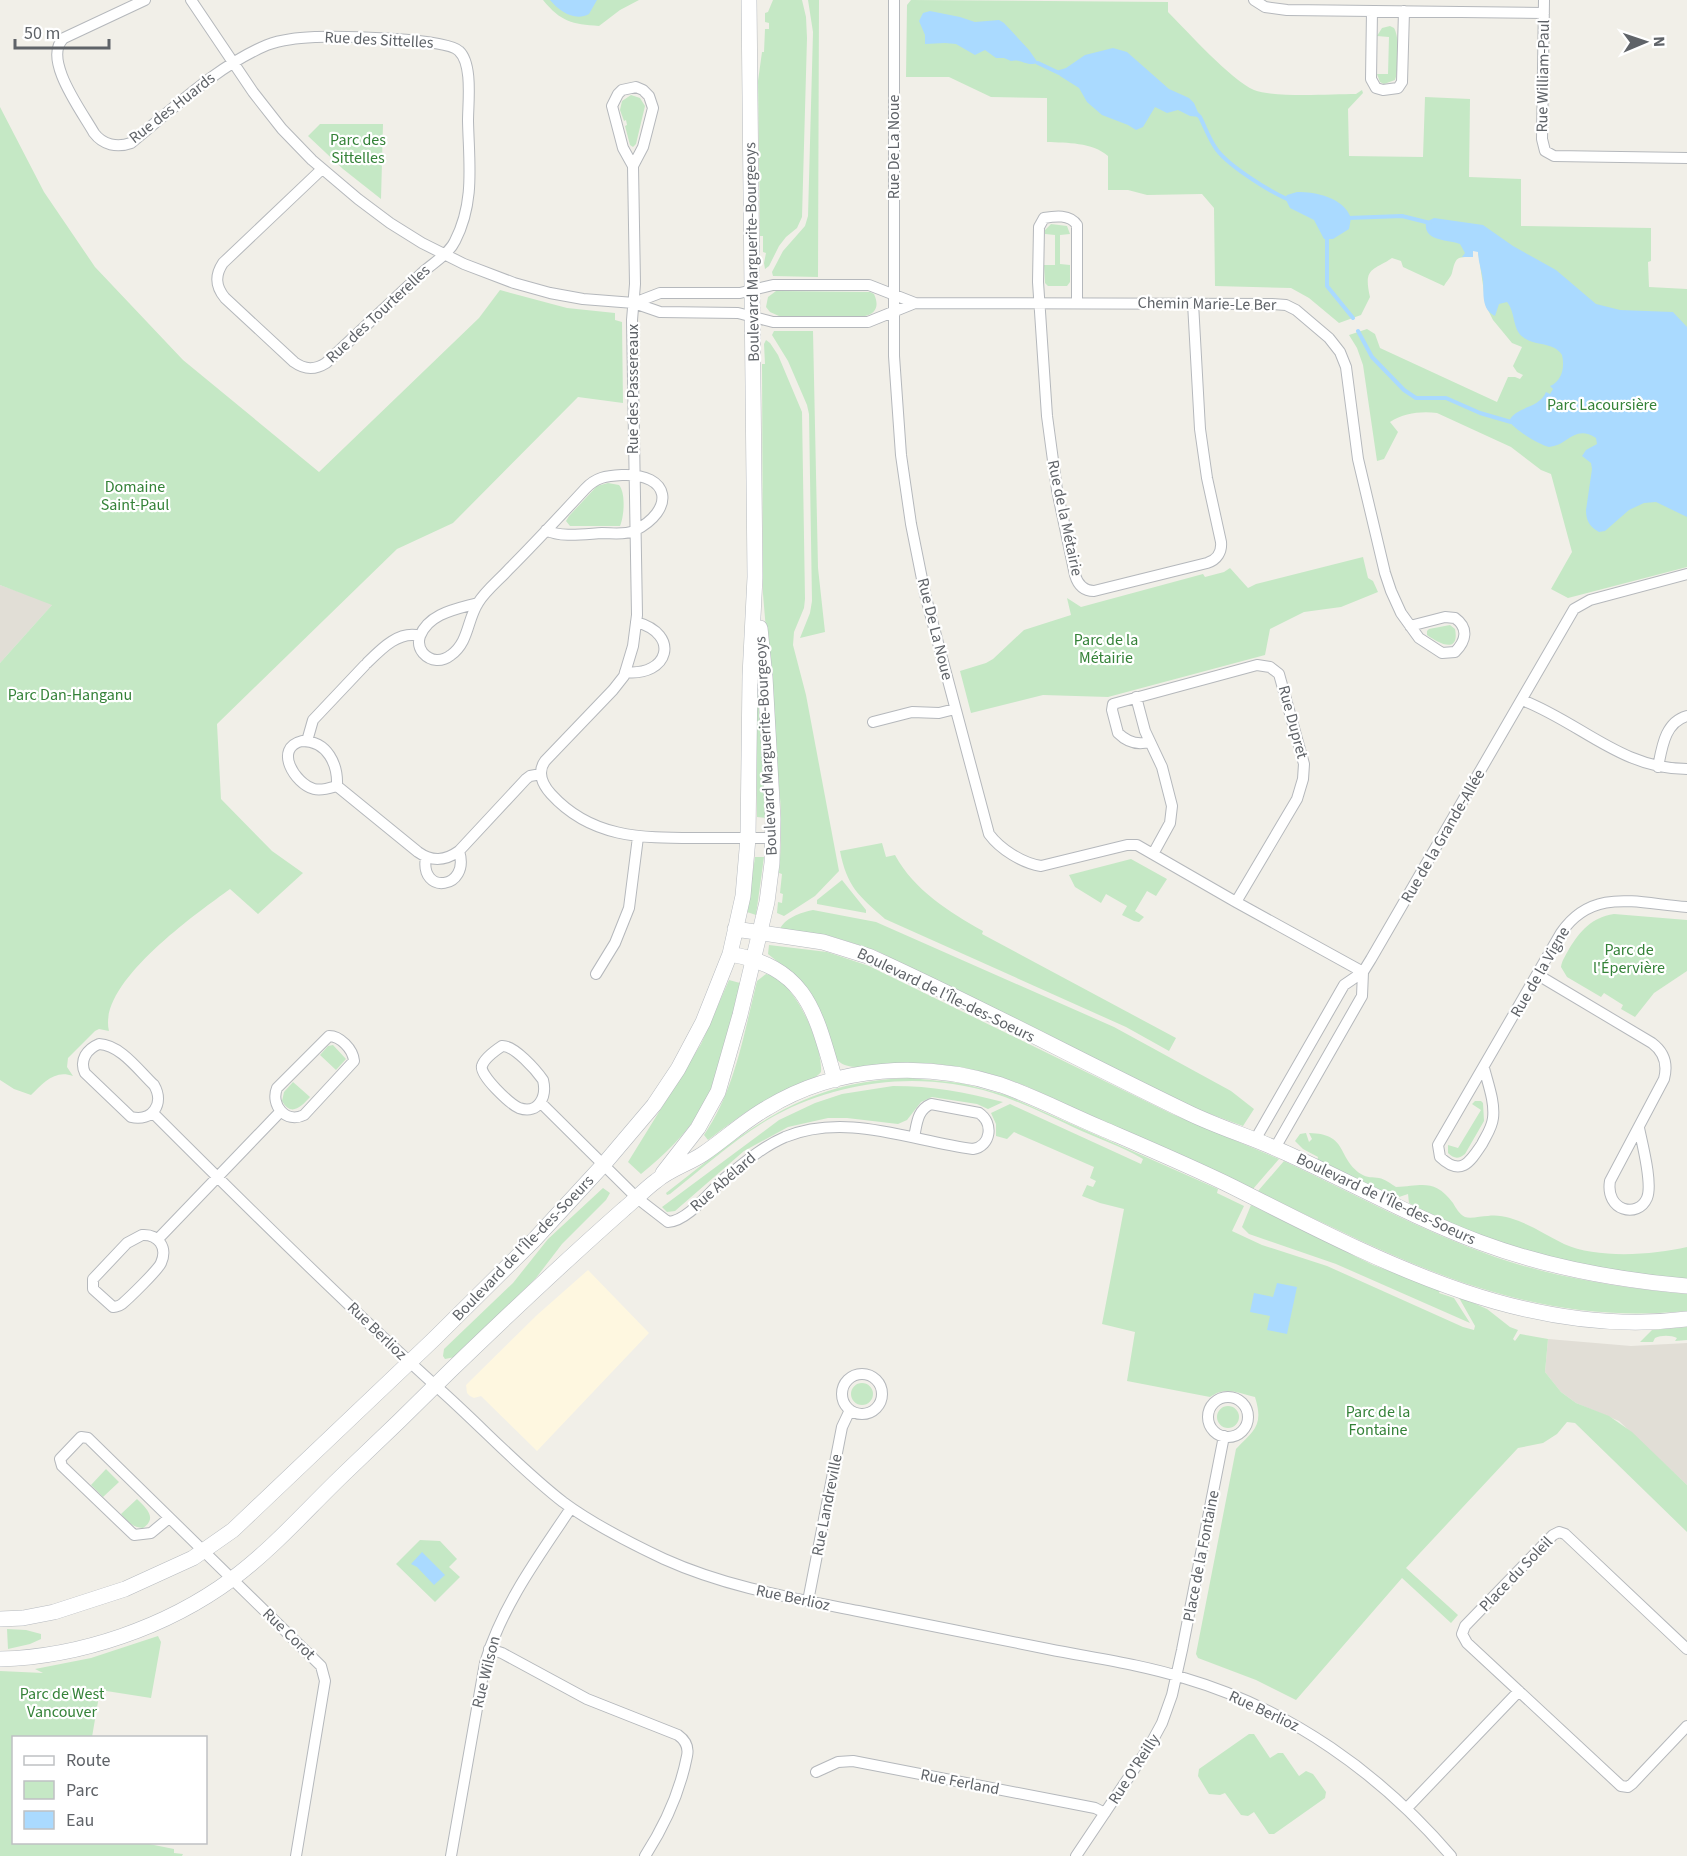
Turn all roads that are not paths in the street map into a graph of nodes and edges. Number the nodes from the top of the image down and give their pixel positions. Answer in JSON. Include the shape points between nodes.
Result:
{"nodes":[{"id":1,"x":145,"y":0,"type":"edge"},
{"id":2,"x":191,"y":0,"type":"edge"},
{"id":3,"x":749,"y":0,"type":"edge"},
{"id":4,"x":894,"y":0,"type":"edge"},
{"id":5,"x":1254,"y":0,"type":"edge"},
{"id":6,"x":1544,"y":0,"type":"edge"},
{"id":7,"x":1388,"y":6,"type":"edge"},
{"id":8,"x":1371,"y":11,"type":"junction"},
{"id":9,"x":1404,"y":11,"type":"junction"},
{"id":10,"x":1544,"y":13,"type":"junction"},
{"id":11,"x":233,"y":64,"type":"junction"},
{"id":12,"x":1687,"y":158,"type":"edge"},
{"id":13,"x":633,"y":166,"type":"junction"},
{"id":14,"x":322,"y":170,"type":"junction"},
{"id":15,"x":443,"y":254,"type":"junction"},
{"id":16,"x":752,"y":290,"type":"junction"},
{"id":17,"x":894,"y":295,"type":"junction"},
{"id":18,"x":634,"y":303,"type":"junction"},
{"id":19,"x":915,"y":303,"type":"junction"},
{"id":20,"x":1040,"y":303,"type":"junction"},
{"id":21,"x":1077,"y":303,"type":"junction"},
{"id":22,"x":1193,"y":303,"type":"junction"},
{"id":23,"x":894,"y":312,"type":"junction"},
{"id":24,"x":753,"y":317,"type":"junction"},
{"id":25,"x":634,"y":475,"type":"junction"},
{"id":26,"x":546,"y":530,"type":"junction"},
{"id":27,"x":634,"y":530,"type":"junction"},
{"id":28,"x":1687,"y":574,"type":"edge"},
{"id":29,"x":755,"y":577,"type":"junction"},
{"id":30,"x":478,"y":603,"type":"junction"},
{"id":31,"x":636,"y":622,"type":"junction"},
{"id":32,"x":1410,"y":626,"type":"junction"},
{"id":33,"x":420,"y":636,"type":"junction"},
{"id":34,"x":625,"y":672,"type":"junction"},
{"id":35,"x":1136,"y":697,"type":"junction"},
{"id":36,"x":1522,"y":700,"type":"junction"},
{"id":37,"x":956,"y":709,"type":"junction"},
{"id":38,"x":1687,"y":716,"type":"edge"},
{"id":39,"x":873,"y":722,"type":"dead end"},
{"id":40,"x":307,"y":741,"type":"junction"},
{"id":41,"x":1149,"y":742,"type":"junction"},
{"id":42,"x":1658,"y":767,"type":"junction"},
{"id":43,"x":1687,"y":769,"type":"edge"},
{"id":44,"x":541,"y":774,"type":"junction"},
{"id":45,"x":337,"y":786,"type":"junction"},
{"id":46,"x":639,"y":837,"type":"junction"},
{"id":47,"x":748,"y":838,"type":"junction"},
{"id":48,"x":773,"y":838,"type":"junction"},
{"id":49,"x":459,"y":850,"type":"junction"},
{"id":50,"x":1153,"y":854,"type":"junction"},
{"id":51,"x":426,"y":857,"type":"junction"},
{"id":52,"x":1236,"y":902,"type":"junction"},
{"id":53,"x":1687,"y":907,"type":"edge"},
{"id":54,"x":735,"y":929,"type":"junction"},
{"id":55,"x":760,"y":934,"type":"junction"},
{"id":56,"x":730,"y":954,"type":"junction"},
{"id":57,"x":754,"y":958,"type":"junction"},
{"id":58,"x":1364,"y":972,"type":"junction"},
{"id":59,"x":596,"y":974,"type":"dead end"},
{"id":60,"x":1538,"y":975,"type":"junction"},
{"id":61,"x":1484,"y":1068,"type":"junction"},
{"id":62,"x":835,"y":1080,"type":"junction"},
{"id":63,"x":541,"y":1103,"type":"junction"},
{"id":64,"x":281,"y":1112,"type":"junction"},
{"id":65,"x":153,"y":1113,"type":"junction"},
{"id":66,"x":1639,"y":1128,"type":"junction"},
{"id":67,"x":914,"y":1137,"type":"junction"},
{"id":68,"x":1255,"y":1140,"type":"junction"},
{"id":69,"x":1275,"y":1148,"type":"junction"},
{"id":70,"x":604,"y":1164,"type":"junction"},
{"id":71,"x":218,"y":1177,"type":"junction"},
{"id":72,"x":658,"y":1178,"type":"junction"},
{"id":73,"x":637,"y":1198,"type":"junction"},
{"id":74,"x":158,"y":1239,"type":"junction"},
{"id":75,"x":1687,"y":1286,"type":"edge"},
{"id":76,"x":1687,"y":1319,"type":"edge"},
{"id":77,"x":410,"y":1363,"type":"junction"},
{"id":78,"x":436,"y":1386,"type":"junction"},
{"id":79,"x":850,"y":1410,"type":"dead end"},
{"id":80,"x":1224,"y":1436,"type":"dead end"},
{"id":81,"x":571,"y":1508,"type":"junction"},
{"id":82,"x":169,"y":1518,"type":"junction"},
{"id":83,"x":204,"y":1551,"type":"junction"},
{"id":84,"x":232,"y":1579,"type":"junction"},
{"id":85,"x":808,"y":1601,"type":"junction"},
{"id":86,"x":6,"y":1619,"type":"edge"},
{"id":87,"x":489,"y":1649,"type":"junction"},
{"id":88,"x":1687,"y":1649,"type":"edge"},
{"id":89,"x":0,"y":1659,"type":"edge"},
{"id":90,"x":1177,"y":1675,"type":"junction"},
{"id":91,"x":1519,"y":1691,"type":"junction"},
{"id":92,"x":1687,"y":1726,"type":"edge"},
{"id":93,"x":816,"y":1772,"type":"dead end"},
{"id":94,"x":1407,"y":1808,"type":"junction"},
{"id":95,"x":1105,"y":1813,"type":"junction"},
{"id":96,"x":296,"y":1856,"type":"edge"},
{"id":97,"x":452,"y":1856,"type":"edge"},
{"id":98,"x":645,"y":1856,"type":"edge"},
{"id":99,"x":1076,"y":1856,"type":"edge"},
{"id":100,"x":1451,"y":1856,"type":"edge"}],
"edges":[{"from":1,"to":11,"type":"street","name":"Rue des Huards","via":[[64,38],[58,46],[59,72],[98,138],[117,146],[130,143]]},
{"from":2,"to":11,"type":"street"},
{"from":3,"to":16,"type":"street","name":"Boulevard Marguerite-Bourgeoys"},
{"from":4,"to":17,"type":"street","name":"Rue De La Noue"},
{"from":5,"to":8,"type":"street","via":[[1278,10]]},
{"from":6,"to":10,"type":"street","name":"Rue William-Paul"},
{"from":7,"to":8,"type":"street"},
{"from":7,"to":9,"type":"street"},
{"from":8,"to":9,"type":"street","via":[[1371,79],[1376,88],[1383,90],[1398,88],[1402,82]]},
{"from":9,"to":10,"type":"street"},
{"from":10,"to":12,"type":"street","name":"Rue William-Paul","via":[[1542,139],[1547,154]]},
{"from":11,"to":14,"type":"street","via":[[282,129]]},
{"from":11,"to":15,"type":"street","name":"Rue des Sittelles","via":[[278,41],[316,37],[396,40],[457,49],[467,69],[469,192],[466,217],[455,242]]},
{"from":13,"to":13,"type":"street","via":[[643,147],[653,108],[649,96],[636,87],[622,90],[612,106],[623,148]]},
{"from":13,"to":18,"type":"street","name":"Rue des Passereaux"},
{"from":14,"to":15,"type":"street","via":[[390,223]]},
{"from":14,"to":15,"type":"street","name":"Rue des Tourterelles","via":[[223,263],[217,278],[225,298],[300,366],[314,369],[326,363]]},
{"from":15,"to":18,"type":"street","via":[[550,293]]},
{"from":16,"to":17,"type":"street","name":"Chemin Marie-Le Ber","via":[[773,285],[869,285]]},
{"from":16,"to":18,"type":"street","name":"Chemin Marie-Le Ber","via":[[660,293]]},
{"from":16,"to":24,"type":"street","name":"Boulevard Marguerite-Bourgeoys"},
{"from":17,"to":19,"type":"street","name":"Chemin Marie-Le Ber"},
{"from":17,"to":23,"type":"street","name":"Rue De La Noue"},
{"from":18,"to":24,"type":"street","name":"Chemin Marie-Le Ber","via":[[660,312],[738,313]]},
{"from":18,"to":25,"type":"street","name":"Rue des Passereaux"},
{"from":19,"to":20,"type":"street","name":"Chemin Marie-Le Ber"},
{"from":19,"to":23,"type":"street","name":"Chemin Marie-Le Ber"},
{"from":20,"to":21,"type":"street","name":"Chemin Marie-Le Ber"},
{"from":20,"to":21,"type":"street","via":[[1039,223],[1044,218],[1064,217],[1077,225]]},
{"from":20,"to":22,"type":"street","name":"Rue de la Métairie","via":[[1047,416],[1057,490],[1076,580],[1083,588],[1094,591],[1207,563],[1220,551],[1200,429]]},
{"from":21,"to":22,"type":"street","name":"Chemin Marie-Le Ber"},
{"from":22,"to":32,"type":"street","name":"Chemin Marie-Le Ber","via":[[1290,306],[1340,352],[1385,573]]},
{"from":23,"to":24,"type":"street","name":"Chemin Marie-Le Ber","via":[[868,322],[773,322]]},
{"from":23,"to":37,"type":"street","name":"Rue De La Noue","via":[[896,402],[910,521]]},
{"from":24,"to":29,"type":"street","name":"Boulevard Marguerite-Bourgeoys"},
{"from":25,"to":26,"type":"street","via":[[597,478]]},
{"from":25,"to":27,"type":"street","name":"Rue des Passereaux"},
{"from":25,"to":27,"type":"street","name":"Rue des Passereaux","via":[[651,479],[662,490],[663,498],[657,513]]},
{"from":26,"to":27,"type":"street","via":[[565,534]]},
{"from":26,"to":30,"type":"street"},
{"from":27,"to":31,"type":"street","name":"Rue des Passereaux"},
{"from":28,"to":36,"type":"street","name":"Rue de la Grande-Allée","via":[[1579,605],[1562,627]]},
{"from":29,"to":47,"type":"street","name":"Boulevard Marguerite-Bourgeoys"},
{"from":29,"to":48,"type":"street","name":"Boulevard Marguerite-Bourgeoys","via":[[765,677]]},
{"from":30,"to":33,"type":"street","via":[[442,614]]},
{"from":30,"to":33,"type":"street","via":[[463,642],[449,657],[429,658],[419,647]]},
{"from":31,"to":34,"type":"street","name":"Rue des Passereaux"},
{"from":31,"to":34,"type":"street","via":[[661,637],[666,650],[662,660],[651,669]]},
{"from":32,"to":32,"type":"street","name":"Chemin Marie-Le Ber","via":[[1424,642],[1446,654],[1458,649],[1465,636],[1455,618]]},
{"from":33,"to":40,"type":"street","via":[[411,634],[396,639],[379,651],[313,720]]},
{"from":34,"to":44,"type":"street","name":"Rue des Passereaux","via":[[613,690],[545,761]]},
{"from":35,"to":41,"type":"street"},
{"from":35,"to":41,"type":"street","name":"Rue Dupret","via":[[1112,706],[1116,730],[1130,741]]},
{"from":35,"to":52,"type":"street","name":"Rue Dupret","via":[[1259,665],[1270,667],[1281,678],[1304,764],[1302,784]]},
{"from":36,"to":42,"type":"street","via":[[1616,752]]},
{"from":36,"to":58,"type":"street","name":"Rue de la Grande-Allée"},
{"from":37,"to":39,"type":"street","via":[[912,712]]},
{"from":37,"to":50,"type":"street","name":"Rue De La Noue","via":[[987,830],[998,845],[1041,866],[1131,844]]},
{"from":38,"to":42,"type":"street","via":[[1672,724]]},
{"from":40,"to":45,"type":"street","via":[[320,746],[332,759],[337,768]]},
{"from":40,"to":45,"type":"street","via":[[290,749],[291,769],[310,788]]},
{"from":41,"to":50,"type":"street","via":[[1162,767],[1173,810]]},
{"from":42,"to":43,"type":"street"},
{"from":44,"to":46,"type":"street","via":[[550,792],[569,810],[597,826]]},
{"from":44,"to":49,"type":"street","via":[[524,781]]},
{"from":45,"to":51,"type":"street"},
{"from":46,"to":47,"type":"street"},
{"from":46,"to":59,"type":"street","via":[[629,908],[615,943]]},
{"from":47,"to":48,"type":"street"},
{"from":47,"to":54,"type":"street","name":"Boulevard Marguerite-Bourgeoys","via":[[745,882]]},
{"from":48,"to":55,"type":"street","name":"Boulevard Marguerite-Bourgeoys"},
{"from":49,"to":51,"type":"street","via":[[441,859]]},
{"from":49,"to":51,"type":"street","via":[[461,868],[447,883],[427,876]]},
{"from":50,"to":52,"type":"street","name":"Rue De La Noue"},
{"from":52,"to":58,"type":"street","name":"Rue De La Noue"},
{"from":53,"to":60,"type":"street","name":"Rue de la Vigne","via":[[1616,901],[1592,906],[1567,925]]},
{"from":54,"to":55,"type":"street","name":"Boulevard de l'Île-des-Soeurs"},
{"from":54,"to":56,"type":"street","name":"Boulevard de l'Île-des-Soeurs"},
{"from":55,"to":57,"type":"street","name":"Boulevard Marguerite-Bourgeoys"},
{"from":55,"to":68,"type":"street","name":"Boulevard de l'Île-des-Soeurs","via":[[823,942],[871,957],[1192,1114]]},
{"from":56,"to":57,"type":"street"},
{"from":56,"to":70,"type":"street","name":"Boulevard de l'Île-des-Soeurs","via":[[703,1022],[678,1069],[654,1105]]},
{"from":57,"to":62,"type":"street","via":[[784,975],[805,998],[817,1022]]},
{"from":57,"to":72,"type":"street","name":"Boulevard Marguerite-Bourgeoys","via":[[718,1092],[698,1128]]},
{"from":58,"to":68,"type":"street","name":"Rue de la Grande-Allée","via":[[1344,985]]},
{"from":58,"to":69,"type":"street","name":"Rue de la Grande-Allée","via":[[1362,996]]},
{"from":60,"to":61,"type":"street","name":"Rue de la Vigne"},
{"from":60,"to":66,"type":"street","via":[[1662,1052],[1665,1074]]},
{"from":61,"to":61,"type":"street","name":"Rue de la Vigne","via":[[1438,1145],[1440,1157],[1455,1166],[1470,1162],[1492,1123],[1492,1100]]},
{"from":62,"to":72,"type":"street","via":[[768,1107],[702,1154]]},
{"from":62,"to":76,"type":"street","via":[[903,1070],[946,1072],[987,1081],[1189,1167],[1380,1258],[1491,1301],[1591,1320]]},
{"from":63,"to":63,"type":"street","via":[[543,1080],[512,1049],[502,1046],[483,1063],[484,1077],[516,1106],[526,1110]]},
{"from":63,"to":70,"type":"street","name":"Rue Abélard"},
{"from":64,"to":64,"type":"street","via":[[292,1118],[306,1113],[352,1064],[352,1052],[335,1036],[326,1038],[277,1088],[275,1100]]},
{"from":64,"to":71,"type":"street"},
{"from":65,"to":65,"type":"street","via":[[158,1102],[156,1089],[117,1050],[99,1044],[86,1053],[82,1064],[85,1073],[127,1114],[138,1119]]},
{"from":65,"to":71,"type":"street","name":"Rue Berlioz"},
{"from":66,"to":66,"type":"street","via":[[1610,1181],[1610,1196],[1620,1208],[1636,1208],[1648,1194]]},
{"from":67,"to":67,"type":"street","name":"Rue Abélard","via":[[976,1149],[986,1141],[989,1126],[979,1113],[931,1104],[919,1114]]},
{"from":67,"to":73,"type":"street","name":"Rue Abélard","via":[[831,1127],[784,1138],[752,1157],[675,1221],[664,1220]]},
{"from":68,"to":69,"type":"street","name":"Boulevard de l'Île-des-Soeurs"},
{"from":69,"to":75,"type":"street","name":"Boulevard de l'Île-des-Soeurs","via":[[1408,1212],[1498,1249],[1590,1273]]},
{"from":70,"to":73,"type":"street","name":"Rue Abélard"},
{"from":70,"to":77,"type":"street","name":"Boulevard de l'Île-des-Soeurs","via":[[503,1272]]},
{"from":71,"to":74,"type":"street"},
{"from":71,"to":77,"type":"street","name":"Rue Berlioz"},
{"from":72,"to":73,"type":"street"},
{"from":73,"to":78,"type":"street"},
{"from":74,"to":74,"type":"street","via":[[162,1246],[161,1263],[120,1305],[111,1305],[93,1289],[95,1277],[132,1239],[147,1235]]},
{"from":77,"to":78,"type":"street","name":"Rue Berlioz"},
{"from":77,"to":83,"type":"street","name":"Boulevard de l'Île-des-Soeurs","via":[[264,1502]]},
{"from":78,"to":81,"type":"street","name":"Rue Berlioz"},
{"from":78,"to":84,"type":"street"},
{"from":79,"to":85,"type":"street","name":"Rue Landreville","via":[[842,1427]]},
{"from":80,"to":90,"type":"street","name":"Place de la Fontaine"},
{"from":81,"to":85,"type":"street","name":"Rue Berlioz","via":[[631,1543],[687,1569]]},
{"from":81,"to":87,"type":"street","name":"Rue Wilson","via":[[507,1608]]},
{"from":82,"to":82,"type":"street","name":"Rue Corot","via":[[88,1438],[81,1437],[60,1459],[62,1466],[134,1535],[151,1533]]},
{"from":82,"to":83,"type":"street","name":"Rue Corot"},
{"from":83,"to":84,"type":"street","name":"Rue Corot"},
{"from":83,"to":86,"type":"street","name":"Boulevard de l'Île-des-Soeurs","via":[[158,1576],[110,1595],[54,1612]]},
{"from":84,"to":89,"type":"street","via":[[171,1615],[126,1634],[54,1654]]},
{"from":84,"to":96,"type":"street","name":"Rue Corot","via":[[315,1658],[324,1675]]},
{"from":85,"to":90,"type":"street","name":"Rue Berlioz"},
{"from":87,"to":97,"type":"street","name":"Rue Wilson"},
{"from":87,"to":98,"type":"street","via":[[572,1693],[683,1739],[688,1752],[680,1785],[670,1813]]},
{"from":88,"to":91,"type":"street","name":"Place du Soleil","via":[[1564,1534],[1557,1532],[1462,1631],[1463,1639]]},
{"from":90,"to":94,"type":"street","name":"Rue Berlioz","via":[[1246,1701],[1300,1728],[1342,1755]]},
{"from":90,"to":95,"type":"street","name":"Rue O'Reilly","via":[[1158,1732]]},
{"from":91,"to":92,"type":"street","name":"Place du Soleil","via":[[1623,1787],[1632,1784]]},
{"from":91,"to":94,"type":"street"},
{"from":93,"to":95,"type":"street","name":"Rue Ferland","via":[[838,1761],[853,1761]]},
{"from":94,"to":100,"type":"street","name":"Rue Berlioz"},
{"from":95,"to":99,"type":"street","name":"Rue O'Reilly"}]}
